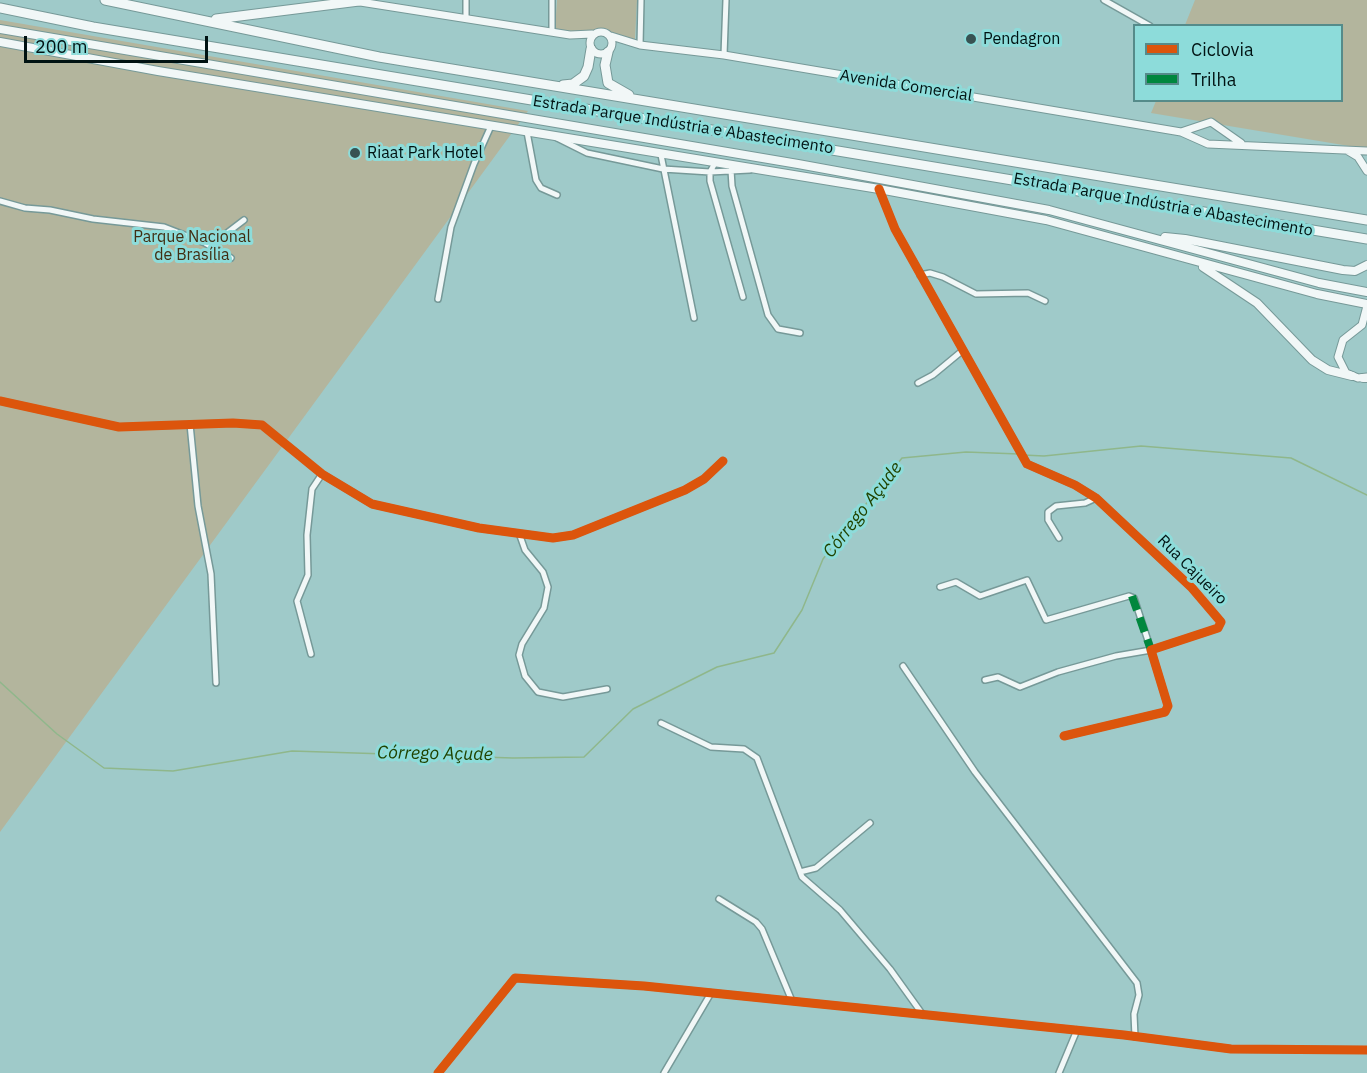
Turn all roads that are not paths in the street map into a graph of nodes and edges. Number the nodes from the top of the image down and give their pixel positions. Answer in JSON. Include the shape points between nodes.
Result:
{"nodes":[{"id":1,"x":105,"y":0,"type":"edge"},
{"id":2,"x":289,"y":0,"type":"edge"},
{"id":3,"x":466,"y":0,"type":"edge"},
{"id":4,"x":552,"y":0,"type":"edge"},
{"id":5,"x":641,"y":0,"type":"edge"},
{"id":6,"x":726,"y":0,"type":"edge"},
{"id":7,"x":1104,"y":0,"type":"edge"},
{"id":8,"x":1121,"y":0,"type":"edge"},
{"id":9,"x":355,"y":1,"type":"edge"},
{"id":10,"x":1117,"y":7,"type":"junction"},
{"id":11,"x":0,"y":8,"type":"edge"},
{"id":12,"x":281,"y":12,"type":"junction"},
{"id":13,"x":466,"y":18,"type":"junction"},
{"id":14,"x":205,"y":20,"type":"junction"},
{"id":15,"x":1147,"y":24,"type":"edge"},
{"id":16,"x":0,"y":29,"type":"edge"},
{"id":17,"x":552,"y":32,"type":"junction"},
{"id":18,"x":592,"y":34,"type":"junction"},
{"id":19,"x":570,"y":35,"type":"junction"},
{"id":20,"x":610,"y":36,"type":"junction"},
{"id":21,"x":0,"y":42,"type":"edge"},
{"id":22,"x":630,"y":43,"type":"junction"},
{"id":23,"x":640,"y":45,"type":"junction"},
{"id":24,"x":337,"y":47,"type":"junction"},
{"id":25,"x":590,"y":48,"type":"junction"},
{"id":26,"x":610,"y":50,"type":"junction"},
{"id":27,"x":724,"y":55,"type":"junction"},
{"id":28,"x":332,"y":67,"type":"junction"},
{"id":29,"x":555,"y":86,"type":"junction"},
{"id":30,"x":642,"y":101,"type":"junction"},
{"id":31,"x":1218,"y":125,"type":"junction"},
{"id":32,"x":491,"y":126,"type":"junction"},
{"id":33,"x":527,"y":132,"type":"junction"},
{"id":34,"x":1181,"y":132,"type":"junction"},
{"id":35,"x":553,"y":136,"type":"junction"},
{"id":36,"x":1216,"y":143,"type":"junction"},
{"id":37,"x":1243,"y":144,"type":"junction"},
{"id":38,"x":1348,"y":151,"type":"junction"},
{"id":39,"x":1367,"y":151,"type":"edge"},
{"id":40,"x":661,"y":155,"type":"junction"},
{"id":41,"x":715,"y":163,"type":"junction"},
{"id":42,"x":663,"y":169,"type":"junction"},
{"id":43,"x":731,"y":169,"type":"junction"},
{"id":44,"x":1367,"y":171,"type":"edge"},
{"id":45,"x":710,"y":172,"type":"junction"},
{"id":46,"x":879,"y":189,"type":"junction"},
{"id":47,"x":556,"y":195,"type":"dead end"},
{"id":48,"x":0,"y":201,"type":"edge"},
{"id":49,"x":244,"y":220,"type":"dead end"},
{"id":50,"x":1367,"y":220,"type":"edge"},
{"id":51,"x":1147,"y":236,"type":"junction"},
{"id":52,"x":1367,"y":238,"type":"edge"},
{"id":53,"x":205,"y":243,"type":"junction"},
{"id":54,"x":231,"y":258,"type":"dead end"},
{"id":55,"x":1195,"y":262,"type":"junction"},
{"id":56,"x":1367,"y":265,"type":"edge"},
{"id":57,"x":920,"y":275,"type":"junction"},
{"id":58,"x":1367,"y":292,"type":"edge"},
{"id":59,"x":742,"y":297,"type":"dead end"},
{"id":60,"x":438,"y":299,"type":"dead end"},
{"id":61,"x":1045,"y":301,"type":"dead end"},
{"id":62,"x":1367,"y":305,"type":"edge"},
{"id":63,"x":694,"y":318,"type":"dead end"},
{"id":64,"x":800,"y":333,"type":"dead end"},
{"id":65,"x":962,"y":351,"type":"junction"},
{"id":66,"x":1352,"y":376,"type":"junction"},
{"id":67,"x":1366,"y":378,"type":"edge"},
{"id":68,"x":918,"y":383,"type":"dead end"},
{"id":69,"x":0,"y":401,"type":"edge"},
{"id":70,"x":190,"y":424,"type":"junction"},
{"id":71,"x":723,"y":461,"type":"dead end"},
{"id":72,"x":322,"y":474,"type":"junction"},
{"id":73,"x":1096,"y":498,"type":"junction"},
{"id":74,"x":519,"y":533,"type":"junction"},
{"id":75,"x":1059,"y":538,"type":"dead end"},
{"id":76,"x":940,"y":587,"type":"dead end"},
{"id":77,"x":1151,"y":650,"type":"junction"},
{"id":78,"x":311,"y":654,"type":"dead end"},
{"id":79,"x":903,"y":666,"type":"dead end"},
{"id":80,"x":985,"y":680,"type":"dead end"},
{"id":81,"x":216,"y":683,"type":"dead end"},
{"id":82,"x":607,"y":689,"type":"dead end"},
{"id":83,"x":661,"y":723,"type":"dead end"},
{"id":84,"x":1064,"y":736,"type":"dead end"},
{"id":85,"x":870,"y":823,"type":"dead end"},
{"id":86,"x":800,"y":873,"type":"junction"},
{"id":87,"x":719,"y":899,"type":"dead end"},
{"id":88,"x":711,"y":993,"type":"junction"},
{"id":89,"x":792,"y":1001,"type":"junction"},
{"id":90,"x":923,"y":1015,"type":"junction"},
{"id":91,"x":1077,"y":1030,"type":"junction"},
{"id":92,"x":1135,"y":1037,"type":"junction"},
{"id":93,"x":1367,"y":1050,"type":"edge"},
{"id":94,"x":438,"y":1073,"type":"edge"},
{"id":95,"x":664,"y":1073,"type":"edge"},
{"id":96,"x":1059,"y":1073,"type":"edge"}],
"edges":[{"from":1,"to":14,"type":"highway","name":"Estrada Parque Indústria e Abastecimento"},
{"from":2,"to":12,"type":"highway"},
{"from":3,"to":13,"type":"street"},
{"from":4,"to":17,"type":"street"},
{"from":5,"to":23,"type":"street"},
{"from":6,"to":27,"type":"street"},
{"from":7,"to":10,"type":"street"},
{"from":8,"to":10,"type":"street"},
{"from":9,"to":12,"type":"highway"},
{"from":9,"to":13,"type":"street"},
{"from":10,"to":15,"type":"street"},
{"from":11,"to":28,"type":"highway","name":"Estrada Parque Indústria e Abastecimento"},
{"from":12,"to":14,"type":"highway"},
{"from":13,"to":17,"type":"street"},
{"from":14,"to":24,"type":"highway","name":"Estrada Parque Indústria e Abastecimento"},
{"from":16,"to":51,"type":"main road","via":[[798,164],[1049,210]]},
{"from":17,"to":19,"type":"street"},
{"from":18,"to":19,"type":"street"},
{"from":18,"to":20,"type":"street"},
{"from":18,"to":25,"type":"street","via":[[587,42]]},
{"from":19,"to":25,"type":"street"},
{"from":20,"to":22,"type":"street","name":"Avenida Comercial"},
{"from":20,"to":26,"type":"street"},
{"from":21,"to":32,"type":"main road"},
{"from":22,"to":23,"type":"street","name":"Avenida Comercial"},
{"from":22,"to":26,"type":"street","name":"Avenida Comercial"},
{"from":23,"to":27,"type":"street","name":"Avenida Comercial"},
{"from":24,"to":28,"type":"highway","via":[[341,59]]},
{"from":24,"to":29,"type":"highway","name":"Estrada Parque Indústria e Abastecimento"},
{"from":25,"to":26,"type":"street","via":[[601,53]]},
{"from":25,"to":29,"type":"highway","via":[[584,76],[573,84]]},
{"from":26,"to":30,"type":"highway","via":[[605,65],[608,83]]},
{"from":27,"to":34,"type":"street","name":"Avenida Comercial"},
{"from":28,"to":52,"type":"highway","name":"Estrada Parque Indústria e Abastecimento"},
{"from":29,"to":30,"type":"highway","name":"Estrada Parque Indústria e Abastecimento"},
{"from":30,"to":50,"type":"highway","name":"Estrada Parque Indústria e Abastecimento"},
{"from":31,"to":34,"type":"street","via":[[1208,121]]},
{"from":31,"to":36,"type":"street","via":[[1221,136]]},
{"from":31,"to":37,"type":"street"},
{"from":32,"to":33,"type":"main road"},
{"from":32,"to":60,"type":"street","via":[[451,227]]},
{"from":33,"to":35,"type":"main road"},
{"from":33,"to":47,"type":"street","via":[[536,180],[541,188]]},
{"from":34,"to":36,"type":"street","name":"Avenida Comercial","via":[[1208,144]]},
{"from":35,"to":40,"type":"main road"},
{"from":35,"to":42,"type":"street","via":[[587,153]]},
{"from":36,"to":37,"type":"street","name":"Avenida Comercial"},
{"from":37,"to":38,"type":"street","name":"Avenida Comercial"},
{"from":38,"to":39,"type":"street","name":"Avenida Comercial"},
{"from":38,"to":44,"type":"street","via":[[1358,157]]},
{"from":40,"to":41,"type":"main road"},
{"from":40,"to":42,"type":"street"},
{"from":41,"to":43,"type":"main road"},
{"from":41,"to":45,"type":"street"},
{"from":42,"to":45,"type":"street"},
{"from":42,"to":63,"type":"street"},
{"from":43,"to":45,"type":"street"},
{"from":43,"to":46,"type":"main road","via":[[756,169]]},
{"from":43,"to":64,"type":"street","via":[[732,186],[768,315],[778,329]]},
{"from":45,"to":59,"type":"street"},
{"from":46,"to":55,"type":"main road","via":[[1046,220]]},
{"from":46,"to":57,"type":"street","via":[[887,213]]},
{"from":48,"to":53,"type":"street","via":[[93,219],[164,227]]},
{"from":49,"to":53,"type":"street","via":[[223,236]]},
{"from":51,"to":56,"type":"main road","via":[[1185,238],[1343,270],[1355,271]]},
{"from":51,"to":58,"type":"main road","via":[[1319,283]]},
{"from":53,"to":54,"type":"street"},
{"from":55,"to":62,"type":"main road"},
{"from":55,"to":66,"type":"main road","via":[[1257,303],[1312,360],[1328,370]]},
{"from":57,"to":61,"type":"street","via":[[943,277],[976,294],[1028,293]]},
{"from":57,"to":65,"type":"street"},
{"from":62,"to":66,"type":"street","via":[[1359,329],[1343,340],[1338,351],[1342,369]]},
{"from":65,"to":68,"type":"street"},
{"from":65,"to":73,"type":"street","name":"Rua Cajueiro","via":[[1027,464],[1075,484]]},
{"from":66,"to":67,"type":"street"},
{"from":69,"to":70,"type":"street","via":[[110,426]]},
{"from":70,"to":72,"type":"street","via":[[262,424]]},
{"from":70,"to":81,"type":"street","via":[[198,506],[211,574]]},
{"from":71,"to":74,"type":"street","via":[[685,490],[573,535],[553,538]]},
{"from":72,"to":74,"type":"street","via":[[385,508]]},
{"from":72,"to":78,"type":"street","via":[[312,489],[308,575],[297,601]]},
{"from":73,"to":75,"type":"street","via":[[1056,506],[1048,512],[1048,520]]},
{"from":73,"to":77,"type":"street","name":"Rua Cajueiro","via":[[1192,588],[1221,622],[1218,628]]},
{"from":74,"to":82,"type":"street","via":[[548,587],[544,608],[519,655],[525,676],[538,692],[563,698]]},
{"from":76,"to":77,"type":"street","via":[[956,582],[980,596],[1027,580],[1046,620],[1132,596]]},
{"from":77,"to":80,"type":"street","via":[[1058,672],[1020,687],[998,677]]},
{"from":77,"to":84,"type":"street","via":[[1168,710]]},
{"from":79,"to":92,"type":"street","via":[[975,772],[1137,983]]},
{"from":83,"to":86,"type":"street","via":[[711,747],[744,749],[757,758]]},
{"from":85,"to":86,"type":"street","via":[[816,868]]},
{"from":86,"to":90,"type":"street","via":[[840,910]]},
{"from":87,"to":89,"type":"street","via":[[762,929]]},
{"from":88,"to":89,"type":"street"},
{"from":88,"to":94,"type":"street","via":[[515,978]]},
{"from":88,"to":95,"type":"street"},
{"from":89,"to":90,"type":"street"},
{"from":90,"to":91,"type":"street"},
{"from":91,"to":92,"type":"street"},
{"from":91,"to":96,"type":"street"},
{"from":92,"to":93,"type":"street","via":[[1231,1049]]}]}
